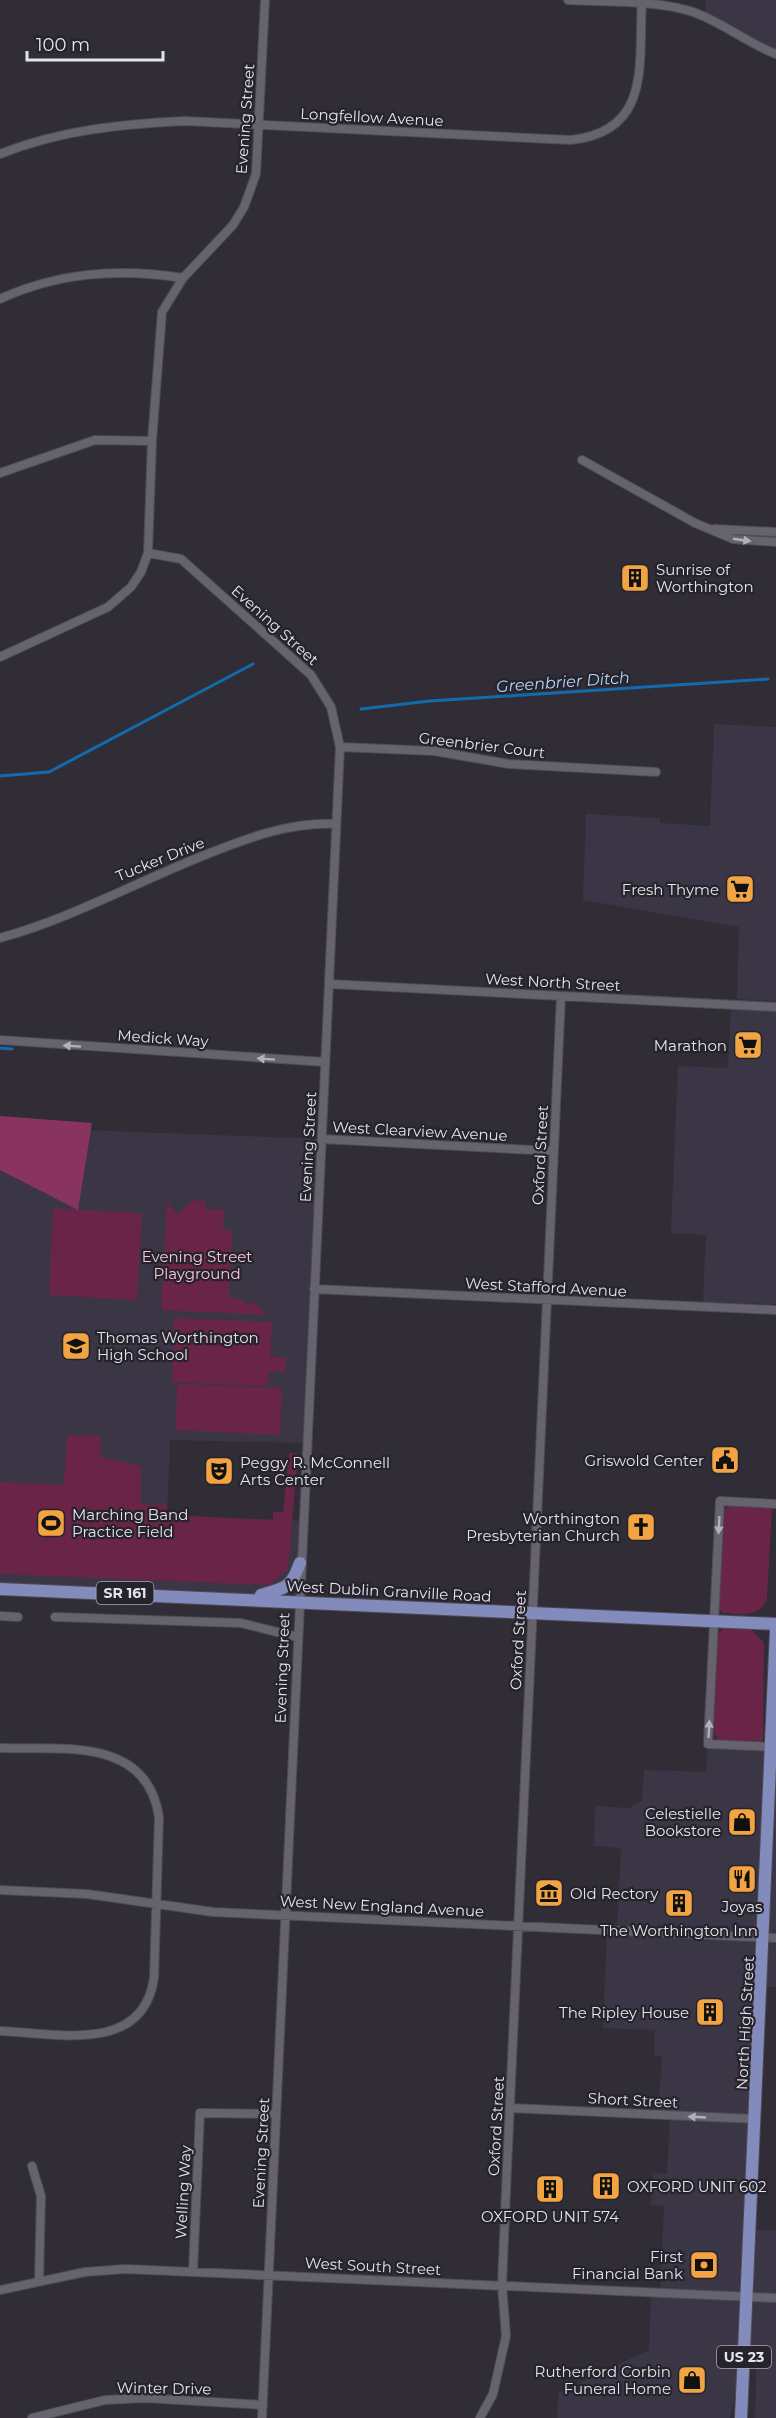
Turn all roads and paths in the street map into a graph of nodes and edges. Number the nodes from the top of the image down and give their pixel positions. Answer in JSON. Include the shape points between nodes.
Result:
{"nodes":[{"id":1,"x":266,"y":0,"type":"edge"},
{"id":2,"x":568,"y":0,"type":"edge"},
{"id":3,"x":641,"y":2,"type":"edge"},
{"id":4,"x":776,"y":54,"type":"edge"},
{"id":5,"x":259,"y":124,"type":"junction"},
{"id":6,"x":0,"y":154,"type":"edge"},
{"id":7,"x":183,"y":278,"type":"junction"},
{"id":8,"x":0,"y":299,"type":"edge"},
{"id":9,"x":152,"y":441,"type":"junction"},
{"id":10,"x":582,"y":460,"type":"dead end"},
{"id":11,"x":0,"y":473,"type":"edge"},
{"id":12,"x":710,"y":529,"type":"junction"},
{"id":13,"x":776,"y":532,"type":"edge"},
{"id":14,"x":776,"y":543,"type":"edge"},
{"id":15,"x":148,"y":553,"type":"junction"},
{"id":16,"x":0,"y":657,"type":"edge"},
{"id":17,"x":340,"y":747,"type":"junction"},
{"id":18,"x":656,"y":772,"type":"dead end"},
{"id":19,"x":336,"y":824,"type":"junction"},
{"id":20,"x":0,"y":938,"type":"edge"},
{"id":21,"x":330,"y":984,"type":"junction"},
{"id":22,"x":561,"y":996,"type":"junction"},
{"id":23,"x":776,"y":1007,"type":"edge"},
{"id":24,"x":0,"y":1040,"type":"edge"},
{"id":25,"x":325,"y":1062,"type":"junction"},
{"id":26,"x":322,"y":1139,"type":"junction"},
{"id":27,"x":553,"y":1151,"type":"junction"},
{"id":28,"x":314,"y":1289,"type":"junction"},
{"id":29,"x":546,"y":1301,"type":"junction"},
{"id":30,"x":776,"y":1310,"type":"edge"},
{"id":31,"x":776,"y":1504,"type":"edge"},
{"id":32,"x":300,"y":1563,"type":"junction"},
{"id":33,"x":0,"y":1588,"type":"edge"},
{"id":34,"x":251,"y":1598,"type":"junction"},
{"id":35,"x":298,"y":1603,"type":"junction"},
{"id":36,"x":532,"y":1613,"type":"junction"},
{"id":37,"x":0,"y":1616,"type":"edge"},
{"id":38,"x":18,"y":1617,"type":"dead end"},
{"id":39,"x":55,"y":1617,"type":"dead end"},
{"id":40,"x":714,"y":1621,"type":"junction"},
{"id":41,"x":776,"y":1624,"type":"edge"},
{"id":42,"x":776,"y":1630,"type":"edge"},
{"id":43,"x":297,"y":1637,"type":"junction"},
{"id":44,"x":774,"y":1747,"type":"edge"},
{"id":45,"x":0,"y":1748,"type":"edge"},
{"id":46,"x":0,"y":1890,"type":"edge"},
{"id":47,"x":156,"y":1905,"type":"junction"},
{"id":48,"x":285,"y":1916,"type":"junction"},
{"id":49,"x":518,"y":1926,"type":"junction"},
{"id":50,"x":770,"y":1938,"type":"edge"},
{"id":51,"x":0,"y":2031,"type":"edge"},
{"id":52,"x":510,"y":2108,"type":"junction"},
{"id":53,"x":276,"y":2115,"type":"junction"},
{"id":54,"x":755,"y":2119,"type":"junction"},
{"id":55,"x":32,"y":2166,"type":"dead end"},
{"id":56,"x":193,"y":2271,"type":"junction"},
{"id":57,"x":269,"y":2274,"type":"junction"},
{"id":58,"x":39,"y":2280,"type":"junction"},
{"id":59,"x":502,"y":2285,"type":"junction"},
{"id":60,"x":0,"y":2290,"type":"edge"},
{"id":61,"x":747,"y":2296,"type":"junction"},
{"id":62,"x":776,"y":2298,"type":"edge"},
{"id":63,"x":263,"y":2405,"type":"junction"},
{"id":64,"x":32,"y":2418,"type":"edge"},
{"id":65,"x":262,"y":2418,"type":"edge"},
{"id":66,"x":480,"y":2418,"type":"edge"},
{"id":67,"x":741,"y":2418,"type":"edge"}],
"edges":[{"from":1,"to":5,"type":"street","name":"Evening Street"},
{"from":2,"to":3,"type":"street"},
{"from":3,"to":4,"type":"street","via":[[694,12]]},
{"from":3,"to":5,"type":"street","name":"Longfellow Avenue","via":[[634,100],[617,125],[603,134],[572,140]]},
{"from":5,"to":6,"type":"street","name":"Longfellow Avenue","via":[[121,124],[66,134]]},
{"from":5,"to":7,"type":"street","name":"Evening Street","via":[[256,174],[244,207],[233,225]]},
{"from":7,"to":8,"type":"street","via":[[116,272],[64,276],[30,285]]},
{"from":7,"to":9,"type":"street","name":"Evening Street","via":[[161,319]]},
{"from":9,"to":11,"type":"street","via":[[95,440]]},
{"from":9,"to":15,"type":"street","name":"Evening Street"},
{"from":10,"to":12,"type":"street"},
{"from":12,"to":13,"type":"street"},
{"from":12,"to":14,"type":"street","one_way":true,"via":[[733,539]]},
{"from":15,"to":16,"type":"street","via":[[131,587],[108,607]]},
{"from":15,"to":17,"type":"street","name":"Evening Street","via":[[181,559],[311,675],[331,707]]},
{"from":17,"to":18,"type":"street","name":"Greenbrier Court","via":[[434,751],[509,764]]},
{"from":17,"to":19,"type":"street","name":"Evening Street"},
{"from":19,"to":20,"type":"street","name":"Tucker Drive","via":[[313,823],[259,835],[132,884],[31,930]]},
{"from":19,"to":21,"type":"street","name":"Evening Street"},
{"from":21,"to":22,"type":"street","name":"West North Street"},
{"from":21,"to":25,"type":"street","name":"Evening Street"},
{"from":22,"to":23,"type":"street","name":"West North Street"},
{"from":22,"to":27,"type":"street","name":"Oxford Street"},
{"from":25,"to":24,"type":"street","name":"Medick Way","one_way":true},
{"from":25,"to":26,"type":"street","name":"Evening Street"},
{"from":26,"to":27,"type":"street","name":"West Clearview Avenue"},
{"from":26,"to":28,"type":"street","name":"Evening Street"},
{"from":27,"to":29,"type":"street","name":"Oxford Street"},
{"from":28,"to":29,"type":"street","name":"West Stafford Avenue"},
{"from":28,"to":32,"type":"street","name":"Evening Street"},
{"from":29,"to":30,"type":"street","name":"West Stafford Avenue"},
{"from":29,"to":36,"type":"street","name":"Oxford Street"},
{"from":31,"to":40,"type":"street","one_way":true,"via":[[720,1501]]},
{"from":32,"to":34,"type":"main road","via":[[288,1587]]},
{"from":32,"to":35,"type":"street","name":"Evening Street"},
{"from":33,"to":34,"type":"main road","name":"West Dublin Granville Road","number":"SR 161"},
{"from":34,"to":35,"type":"main road","name":"West Dublin Granville Road","number":"SR 161"},
{"from":35,"to":36,"type":"main road","name":"West Dublin Granville Road","number":"SR 161"},
{"from":35,"to":43,"type":"street","name":"Evening Street"},
{"from":36,"to":40,"type":"main road","name":"West Dublin Granville Road","number":"SR 161"},
{"from":36,"to":49,"type":"street","name":"Oxford Street"},
{"from":37,"to":38,"type":"street"},
{"from":39,"to":43,"type":"street","via":[[241,1623]]},
{"from":40,"to":41,"type":"main road","name":"West Dublin Granville Road","number":"SR 161"},
{"from":44,"to":40,"type":"street","one_way":true,"via":[[708,1744]]},
{"from":42,"to":44,"type":"main road","name":"North High Street","number":"US 23"},
{"from":43,"to":48,"type":"street","name":"Evening Street"},
{"from":44,"to":50,"type":"main road","name":"North High Street","number":"US 23"},
{"from":45,"to":47,"type":"street","via":[[105,1754],[141,1775],[155,1797],[159,1817]]},
{"from":46,"to":47,"type":"street","name":"West New England Avenue","via":[[87,1894]]},
{"from":47,"to":48,"type":"street","name":"West New England Avenue"},
{"from":47,"to":51,"type":"street","via":[[152,1990],[135,2019],[113,2032],[99,2034]]},
{"from":48,"to":49,"type":"street","name":"West New England Avenue"},
{"from":48,"to":53,"type":"street","name":"Evening Street"},
{"from":49,"to":50,"type":"street","name":"West New England Avenue"},
{"from":49,"to":52,"type":"street","name":"Oxford Street"},
{"from":50,"to":54,"type":"main road","name":"North High Street","number":"US 23"},
{"from":54,"to":52,"type":"street","name":"Short Street","one_way":true},
{"from":52,"to":59,"type":"street","name":"Oxford Street"},
{"from":53,"to":56,"type":"street","name":"Welling Way","via":[[200,2113]]},
{"from":53,"to":57,"type":"street","name":"Evening Street"},
{"from":54,"to":61,"type":"main road","name":"North High Street","number":"US 23"},
{"from":55,"to":58,"type":"street","via":[[41,2196]]},
{"from":56,"to":57,"type":"street","name":"West South Street"},
{"from":56,"to":58,"type":"street","name":"West South Street","via":[[125,2269]]},
{"from":57,"to":59,"type":"street","name":"West South Street"},
{"from":57,"to":63,"type":"street","name":"Evening Street"},
{"from":58,"to":60,"type":"street","name":"West South Street"},
{"from":59,"to":61,"type":"street","name":"West South Street"},
{"from":59,"to":66,"type":"street","name":"Oxford Street","via":[[506,2336],[502,2363],[493,2394]]},
{"from":61,"to":62,"type":"street","name":"West South Street"},
{"from":61,"to":67,"type":"main road","name":"North High Street","number":"US 23"},
{"from":63,"to":64,"type":"street","name":"Winter Drive","via":[[144,2398],[105,2400]]},
{"from":63,"to":65,"type":"street","name":"Evening Street"}]}
